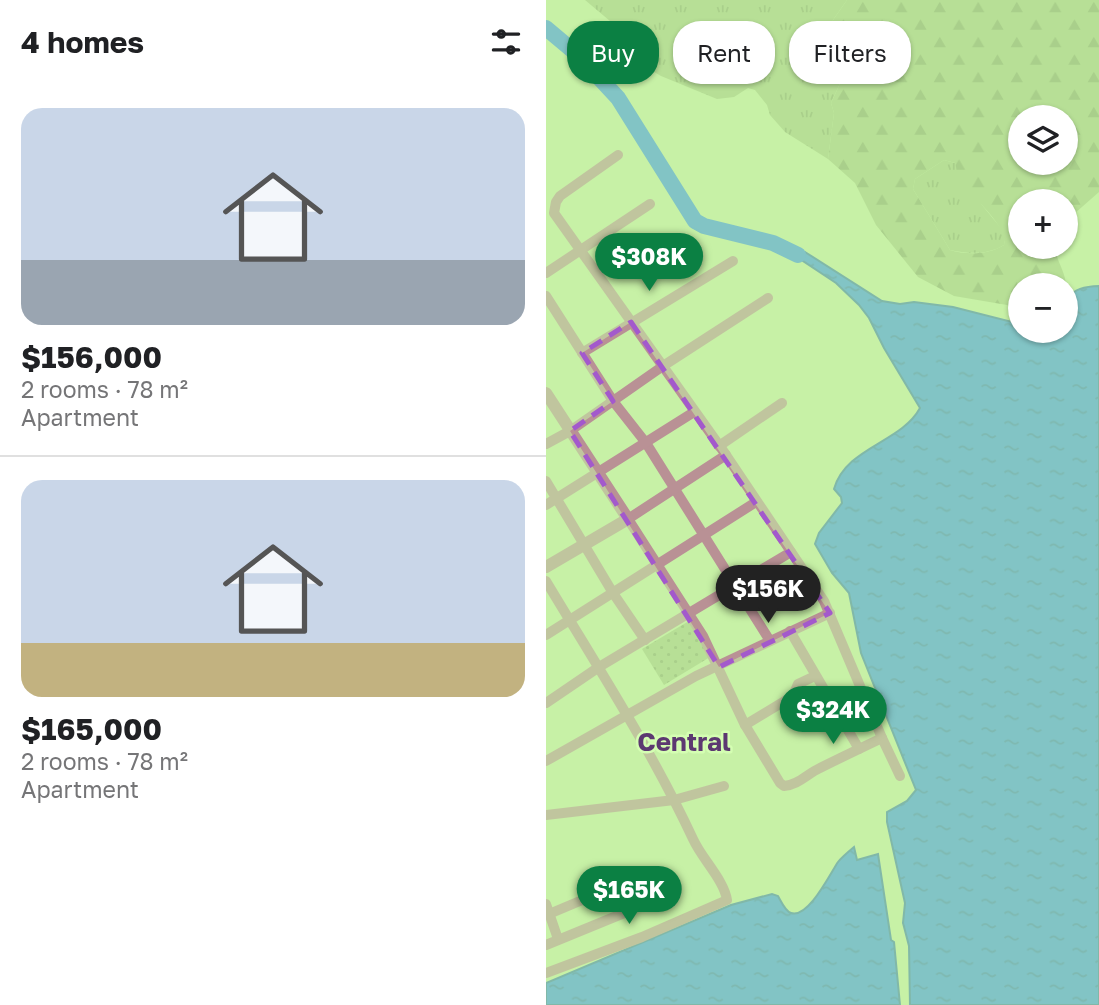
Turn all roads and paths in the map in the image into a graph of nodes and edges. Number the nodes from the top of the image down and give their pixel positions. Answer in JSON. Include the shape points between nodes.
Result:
{"nodes":[{"id":1,"x":618,"y":155,"type":"dead end"},
{"id":2,"x":650,"y":204,"type":"dead end"},
{"id":3,"x":581,"y":251,"type":"junction"},
{"id":4,"x":733,"y":261,"type":"dead end"},
{"id":5,"x":546,"y":273,"type":"edge"},
{"id":6,"x":546,"y":296,"type":"edge"},
{"id":7,"x":768,"y":298,"type":"dead end"},
{"id":8,"x":631,"y":322,"type":"junction"},
{"id":9,"x":582,"y":352,"type":"junction"},
{"id":10,"x":663,"y":366,"type":"junction"},
{"id":11,"x":546,"y":393,"type":"edge"},
{"id":12,"x":613,"y":401,"type":"junction"},
{"id":13,"x":782,"y":403,"type":"dead end"},
{"id":14,"x":694,"y":412,"type":"junction"},
{"id":15,"x":570,"y":431,"type":"junction"},
{"id":16,"x":646,"y":443,"type":"junction"},
{"id":17,"x":546,"y":444,"type":"edge"},
{"id":18,"x":723,"y":451,"type":"junction"},
{"id":19,"x":597,"y":473,"type":"junction"},
{"id":20,"x":546,"y":481,"type":"edge"},
{"id":21,"x":674,"y":489,"type":"junction"},
{"id":22,"x":557,"y":499,"type":"junction"},
{"id":23,"x":755,"y":502,"type":"junction"},
{"id":24,"x":546,"y":505,"type":"edge"},
{"id":25,"x":628,"y":519,"type":"junction"},
{"id":26,"x":705,"y":536,"type":"junction"},
{"id":27,"x":585,"y":544,"type":"junction"},
{"id":28,"x":791,"y":552,"type":"junction"},
{"id":29,"x":658,"y":564,"type":"junction"},
{"id":30,"x":546,"y":568,"type":"edge"},
{"id":31,"x":546,"y":582,"type":"edge"},
{"id":32,"x":736,"y":585,"type":"junction"},
{"id":33,"x":613,"y":593,"type":"junction"},
{"id":34,"x":688,"y":612,"type":"junction"},
{"id":35,"x":830,"y":612,"type":"junction"},
{"id":36,"x":569,"y":620,"type":"junction"},
{"id":37,"x":790,"y":631,"type":"junction"},
{"id":38,"x":546,"y":635,"type":"edge"},
{"id":39,"x":645,"y":640,"type":"junction"},
{"id":40,"x":770,"y":641,"type":"junction"},
{"id":41,"x":599,"y":667,"type":"junction"},
{"id":42,"x":719,"y":667,"type":"junction"},
{"id":43,"x":815,"y":676,"type":"junction"},
{"id":44,"x":546,"y":703,"type":"edge"},
{"id":45,"x":628,"y":714,"type":"junction"},
{"id":46,"x":746,"y":725,"type":"junction"},
{"id":47,"x":882,"y":738,"type":"junction"},
{"id":48,"x":859,"y":749,"type":"junction"},
{"id":49,"x":546,"y":761,"type":"edge"},
{"id":50,"x":900,"y":776,"type":"dead end"},
{"id":51,"x":724,"y":786,"type":"dead end"},
{"id":52,"x":674,"y":800,"type":"junction"},
{"id":53,"x":546,"y":815,"type":"edge"},
{"id":54,"x":606,"y":890,"type":"dead end"},
{"id":55,"x":548,"y":909,"type":"edge"},
{"id":56,"x":629,"y":911,"type":"dead end"},
{"id":57,"x":558,"y":939,"type":"junction"},
{"id":58,"x":546,"y":945,"type":"edge"},
{"id":59,"x":546,"y":973,"type":"edge"}],
"edges":[{"from":1,"to":3,"type":"street","via":[[560,196],[554,206],[554,213]]},
{"from":2,"to":3,"type":"street"},
{"from":3,"to":5,"type":"street"},
{"from":3,"to":8,"type":"street"},
{"from":4,"to":8,"type":"street"},
{"from":6,"to":9,"type":"street"},
{"from":7,"to":10,"type":"street"},
{"from":8,"to":9,"type":"street"},
{"from":8,"to":10,"type":"street"},
{"from":9,"to":12,"type":"street"},
{"from":10,"to":12,"type":"street"},
{"from":10,"to":14,"type":"street"},
{"from":11,"to":15,"type":"street"},
{"from":12,"to":15,"type":"street"},
{"from":12,"to":16,"type":"street"},
{"from":13,"to":18,"type":"street"},
{"from":14,"to":16,"type":"street"},
{"from":14,"to":18,"type":"street"},
{"from":15,"to":17,"type":"street"},
{"from":15,"to":19,"type":"street"},
{"from":16,"to":19,"type":"street"},
{"from":16,"to":21,"type":"street"},
{"from":18,"to":21,"type":"street"},
{"from":18,"to":23,"type":"street"},
{"from":19,"to":22,"type":"street"},
{"from":19,"to":25,"type":"street"},
{"from":20,"to":22,"type":"street"},
{"from":21,"to":25,"type":"street"},
{"from":21,"to":26,"type":"street"},
{"from":22,"to":24,"type":"street"},
{"from":22,"to":27,"type":"street"},
{"from":23,"to":26,"type":"street"},
{"from":23,"to":28,"type":"street"},
{"from":25,"to":27,"type":"street"},
{"from":25,"to":29,"type":"street"},
{"from":26,"to":29,"type":"street"},
{"from":26,"to":32,"type":"street"},
{"from":27,"to":30,"type":"street"},
{"from":27,"to":33,"type":"street"},
{"from":28,"to":32,"type":"street"},
{"from":28,"to":35,"type":"street"},
{"from":29,"to":33,"type":"street"},
{"from":29,"to":34,"type":"street"},
{"from":31,"to":36,"type":"street"},
{"from":32,"to":34,"type":"street"},
{"from":32,"to":40,"type":"street"},
{"from":33,"to":36,"type":"street"},
{"from":33,"to":39,"type":"street"},
{"from":34,"to":39,"type":"street"},
{"from":34,"to":42,"type":"street"},
{"from":35,"to":37,"type":"street"},
{"from":35,"to":47,"type":"street"},
{"from":36,"to":38,"type":"street"},
{"from":36,"to":41,"type":"street"},
{"from":37,"to":40,"type":"street"},
{"from":37,"to":43,"type":"street"},
{"from":39,"to":41,"type":"street"},
{"from":40,"to":42,"type":"street"},
{"from":41,"to":44,"type":"street"},
{"from":41,"to":45,"type":"street"},
{"from":42,"to":45,"type":"street"},
{"from":42,"to":46,"type":"street"},
{"from":43,"to":46,"type":"street","via":[[798,684],[793,696]]},
{"from":43,"to":48,"type":"street"},
{"from":45,"to":49,"type":"street"},
{"from":45,"to":52,"type":"street"},
{"from":46,"to":48,"type":"street","via":[[785,786]]},
{"from":47,"to":48,"type":"street"},
{"from":47,"to":50,"type":"street"},
{"from":51,"to":52,"type":"street"},
{"from":52,"to":53,"type":"street"},
{"from":52,"to":59,"type":"street","via":[[721,883],[725,902]]},
{"from":54,"to":55,"type":"street"},
{"from":55,"to":57,"type":"street"},
{"from":56,"to":57,"type":"street"},
{"from":57,"to":58,"type":"street"}]}
